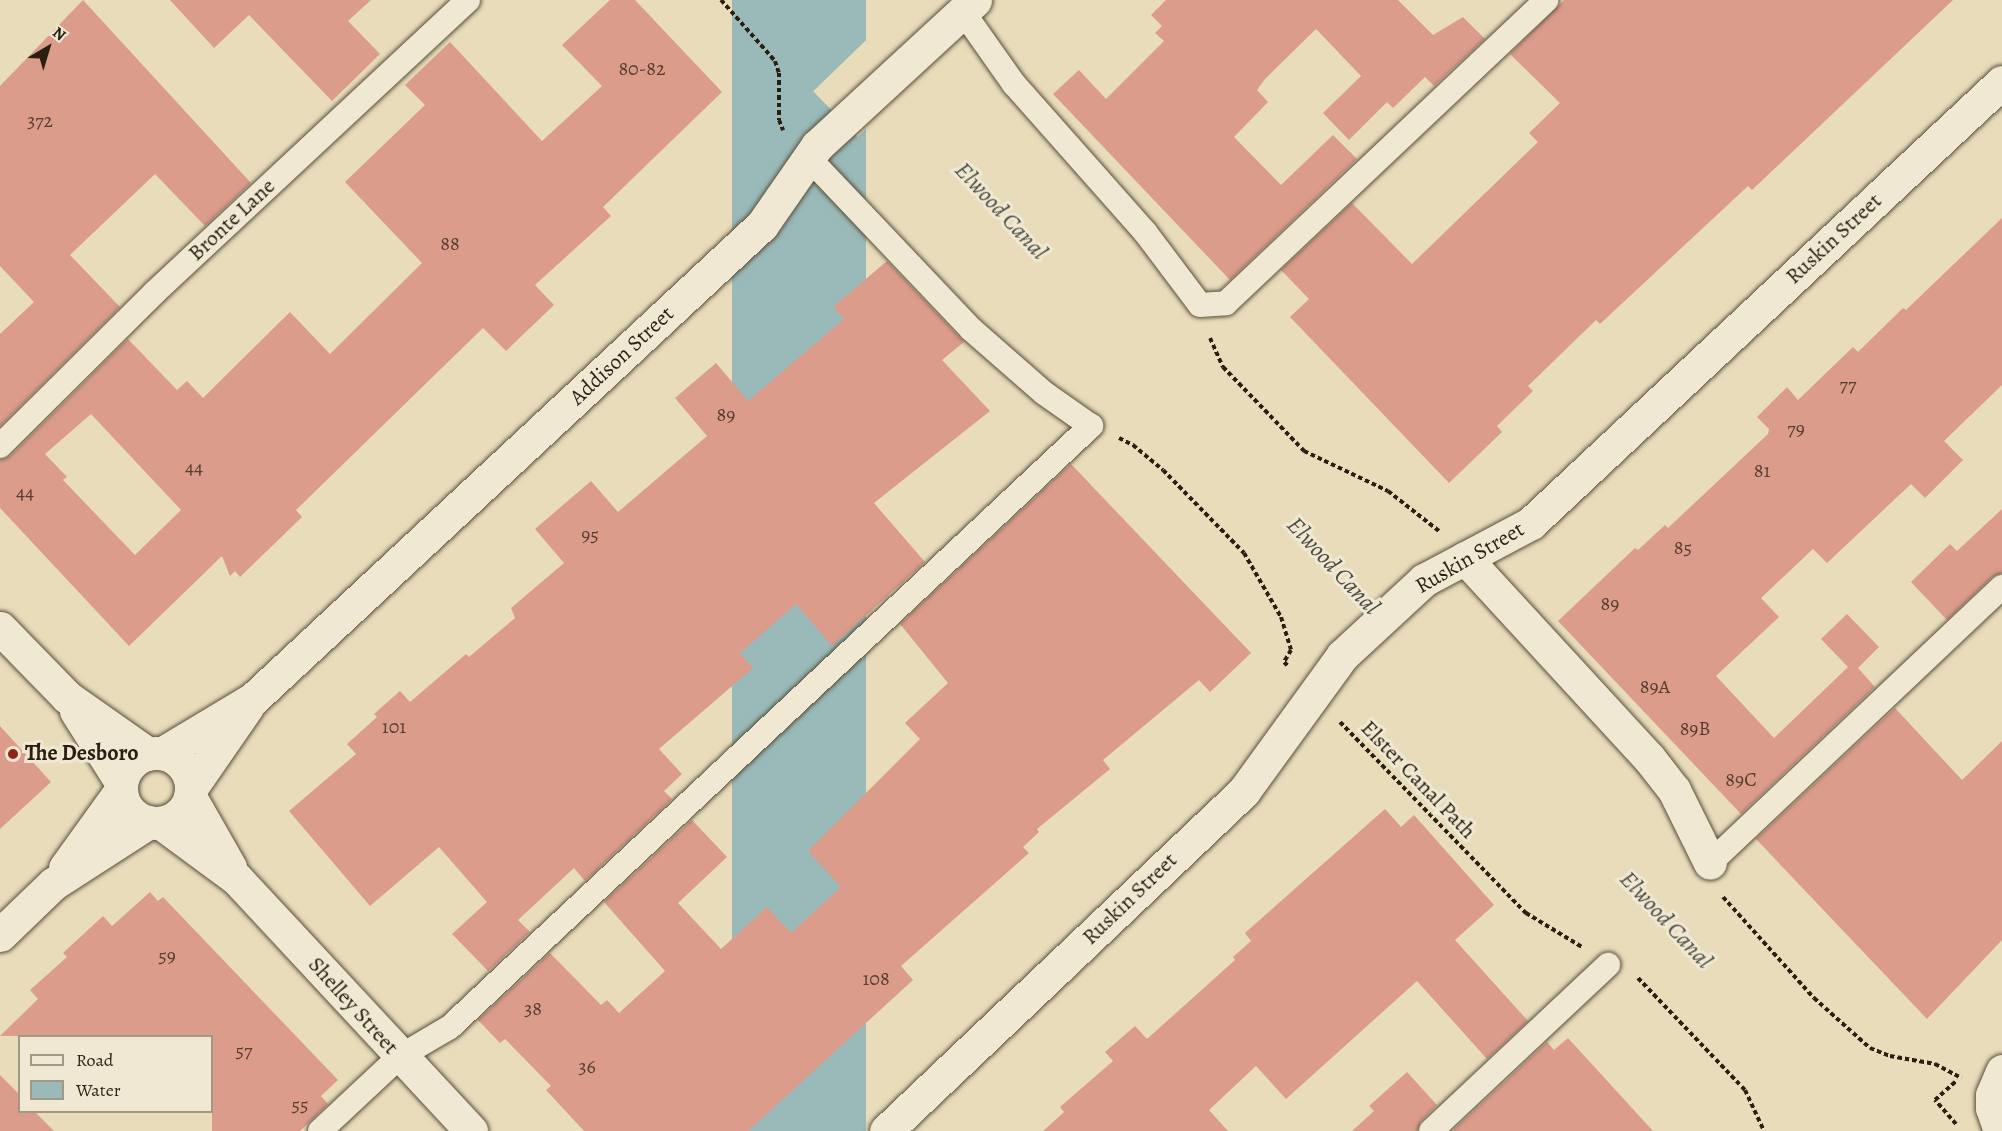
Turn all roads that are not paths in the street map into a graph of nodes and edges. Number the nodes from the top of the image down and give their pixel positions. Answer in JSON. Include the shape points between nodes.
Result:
{"nodes":[{"id":1,"x":468,"y":0,"type":"edge"},
{"id":2,"x":1546,"y":0,"type":"edge"},
{"id":3,"x":968,"y":4,"type":"edge"},
{"id":4,"x":2002,"y":82,"type":"edge"},
{"id":5,"x":808,"y":157,"type":"junction"},
{"id":6,"x":0,"y":446,"type":"edge"},
{"id":7,"x":1465,"y":558,"type":"junction"},
{"id":8,"x":2002,"y":587,"type":"edge"},
{"id":9,"x":0,"y":628,"type":"edge"},
{"id":10,"x":67,"y":697,"type":"junction"},
{"id":11,"x":253,"y":699,"type":"junction"},
{"id":12,"x":156,"y":754,"type":"junction"},
{"id":13,"x":121,"y":786,"type":"junction"},
{"id":14,"x":191,"y":793,"type":"junction"},
{"id":15,"x":155,"y":823,"type":"junction"},
{"id":16,"x":1710,"y":863,"type":"joint"},
{"id":17,"x":237,"y":879,"type":"junction"},
{"id":18,"x":53,"y":884,"type":"junction"},
{"id":19,"x":0,"y":935,"type":"edge"},
{"id":20,"x":1608,"y":965,"type":"road end"},
{"id":21,"x":399,"y":1057,"type":"junction"},
{"id":22,"x":1998,"y":1077,"type":"edge"},
{"id":23,"x":1992,"y":1127,"type":"edge"},
{"id":24,"x":320,"y":1131,"type":"edge"},
{"id":25,"x":471,"y":1131,"type":"edge"},
{"id":26,"x":886,"y":1131,"type":"edge"},
{"id":27,"x":1431,"y":1131,"type":"edge"}],
"edges":[{"from":1,"to":6,"type":"lane","name":"Bronte Lane","via":[[155,292]]},
{"from":2,"to":3,"type":"lane","via":[[1226,303],[1200,305],[1145,232],[1014,84]]},
{"from":3,"to":5,"type":"street","name":"Addison Street"},
{"from":4,"to":7,"type":"street","name":"Ruskin Street","via":[[1531,523]]},
{"from":5,"to":11,"type":"street","name":"Addison Street","via":[[762,225]]},
{"from":5,"to":21,"type":"lane","via":[[971,329],[1044,393],[1091,426],[450,1027]]},
{"from":7,"to":16,"type":"street","via":[[1649,758],[1674,790]]},
{"from":7,"to":26,"type":"street","name":"Ruskin Street","via":[[1424,580],[1342,656],[1244,791]]},
{"from":8,"to":16,"type":"lane"},
{"from":9,"to":10,"type":"street"},
{"from":10,"to":12,"type":"street"},
{"from":10,"to":13,"type":"street"},
{"from":11,"to":12,"type":"street","name":"Addison Street"},
{"from":11,"to":14,"type":"street","name":"Addison Street"},
{"from":12,"to":13,"type":"street","via":[[130,764]]},
{"from":12,"to":14,"type":"street","via":[[183,766]]},
{"from":13,"to":15,"type":"street","via":[[130,811]]},
{"from":13,"to":18,"type":"street"},
{"from":14,"to":15,"type":"street","via":[[179,815]]},
{"from":14,"to":17,"type":"street","name":"Shelley Street"},
{"from":15,"to":17,"type":"street","name":"Shelley Street"},
{"from":15,"to":18,"type":"street"},
{"from":17,"to":21,"type":"street","name":"Shelley Street"},
{"from":18,"to":19,"type":"street"},
{"from":20,"to":27,"type":"lane"},
{"from":21,"to":24,"type":"lane"},
{"from":21,"to":25,"type":"street","name":"Shelley Street"},
{"from":22,"to":23,"type":"street"}]}
